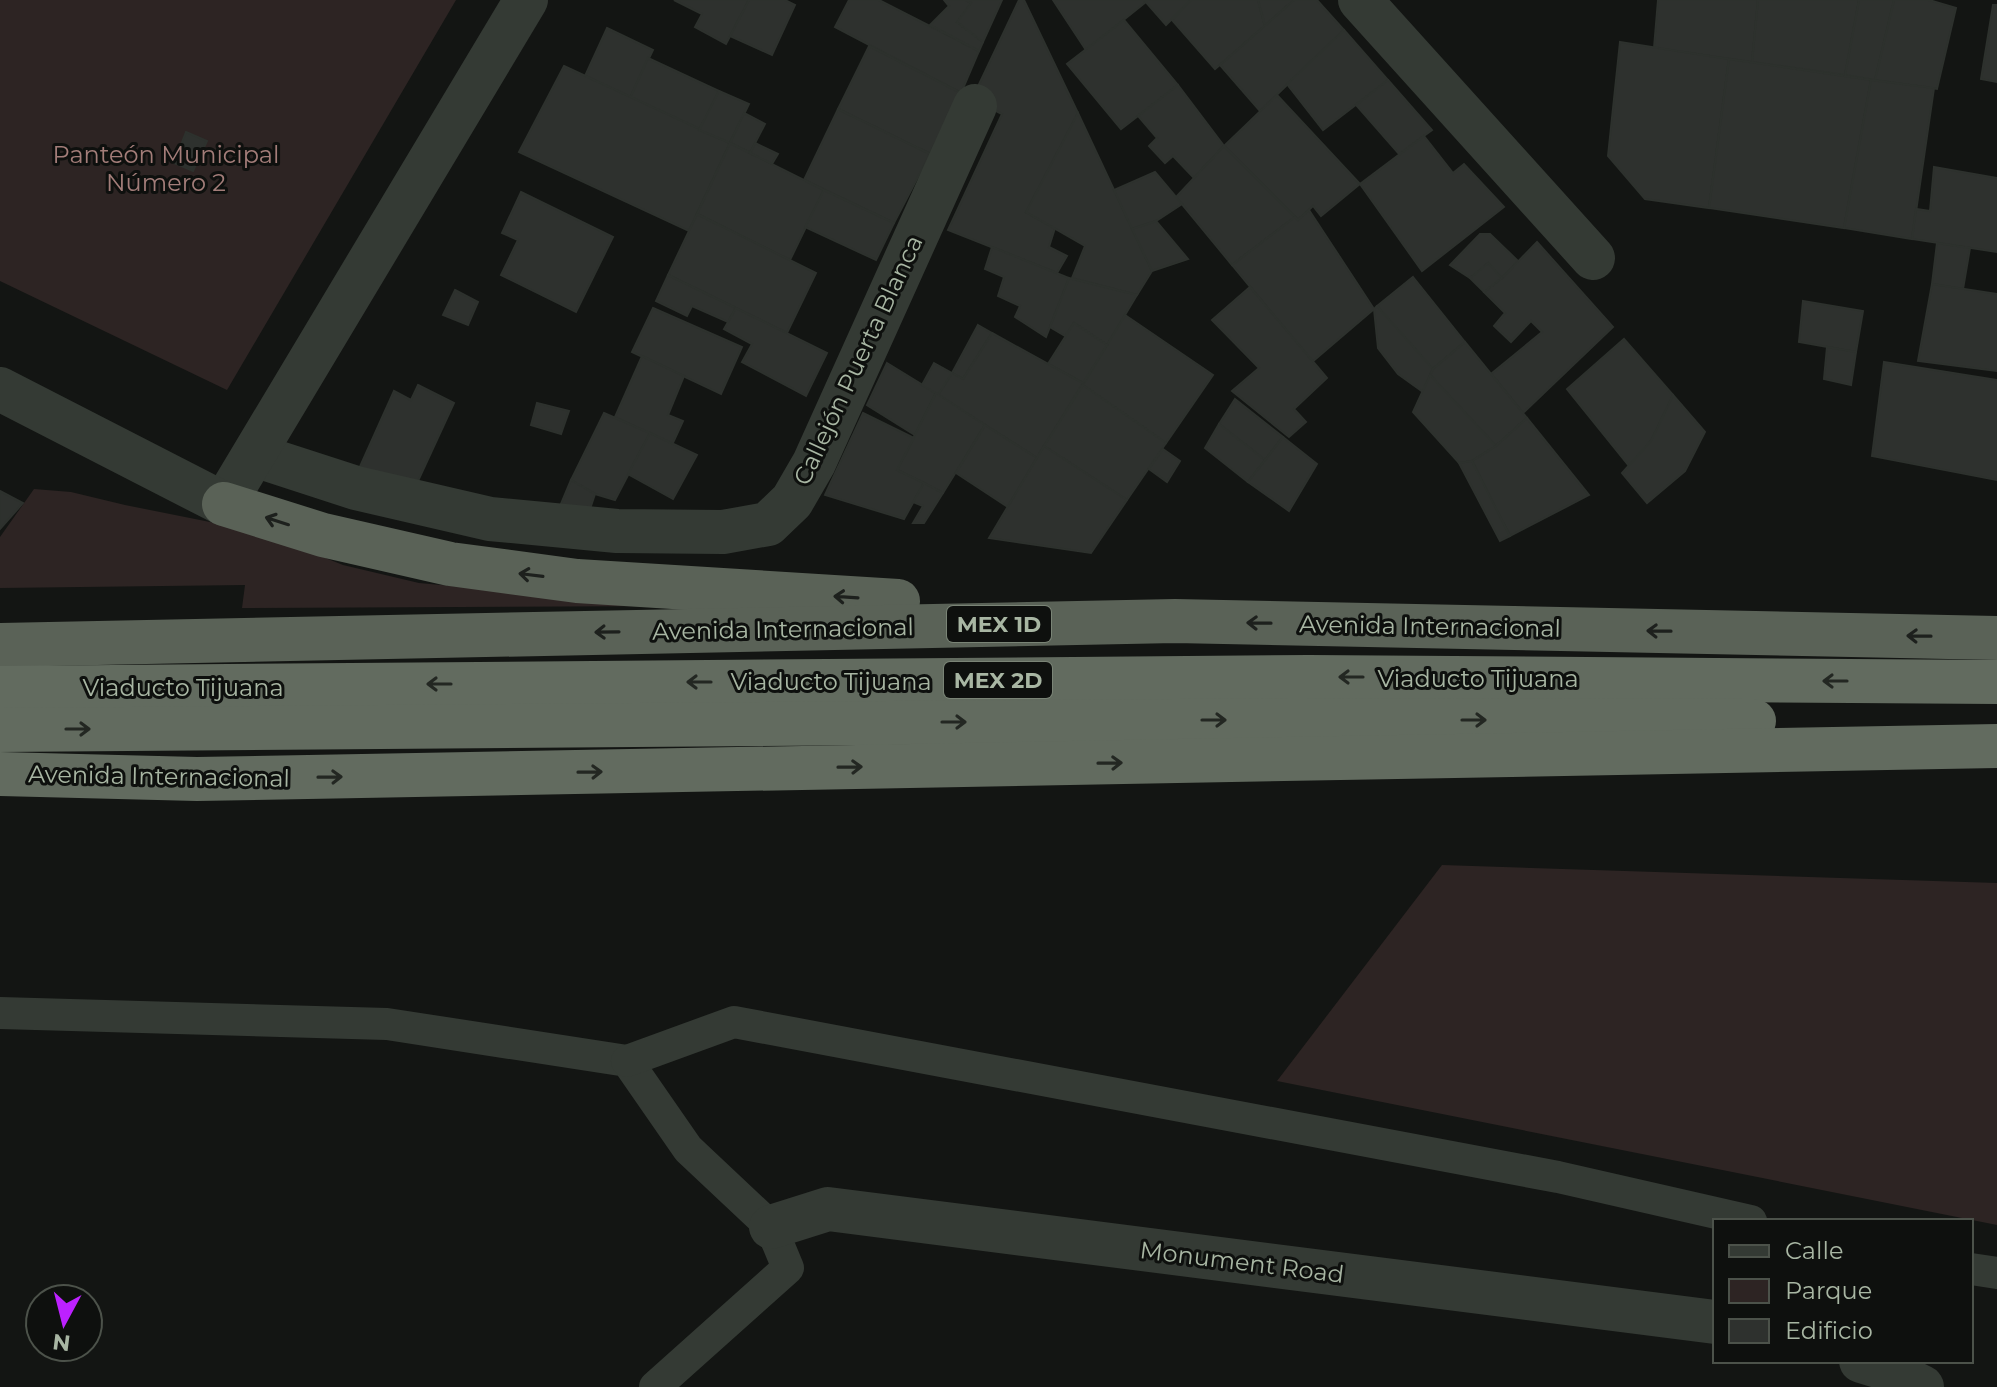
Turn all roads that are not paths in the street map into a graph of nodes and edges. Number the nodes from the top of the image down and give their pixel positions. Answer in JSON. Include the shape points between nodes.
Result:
{"nodes":[{"id":1,"x":526,"y":0,"type":"edge"},
{"id":2,"x":1360,"y":0,"type":"edge"},
{"id":3,"x":975,"y":106,"type":"dead end"},
{"id":4,"x":1593,"y":258,"type":"dead end"},
{"id":5,"x":0,"y":389,"type":"edge"},
{"id":6,"x":254,"y":455,"type":"junction"},
{"id":7,"x":224,"y":504,"type":"junction"},
{"id":8,"x":1175,"y":621,"type":"junction"},
{"id":9,"x":1997,"y":638,"type":"edge"},
{"id":10,"x":0,"y":645,"type":"edge"},
{"id":11,"x":1997,"y":682,"type":"edge"},
{"id":12,"x":0,"y":688,"type":"edge"},
{"id":13,"x":1997,"y":722,"type":"edge"},
{"id":14,"x":0,"y":730,"type":"edge"},
{"id":15,"x":1997,"y":746,"type":"edge"},
{"id":16,"x":0,"y":774,"type":"edge"},
{"id":17,"x":0,"y":1013,"type":"edge"},
{"id":18,"x":627,"y":1061,"type":"junction"},
{"id":19,"x":1742,"y":1219,"type":"edge"},
{"id":20,"x":771,"y":1227,"type":"junction"},
{"id":21,"x":1973,"y":1269,"type":"edge"},
{"id":22,"x":1997,"y":1273,"type":"edge"},
{"id":23,"x":1713,"y":1322,"type":"edge"},
{"id":24,"x":1868,"y":1363,"type":"edge"},
{"id":25,"x":655,"y":1387,"type":"edge"},
{"id":26,"x":1922,"y":1387,"type":"edge"}],
"edges":[{"from":1,"to":6,"type":"street"},
{"from":2,"to":4,"type":"street"},
{"from":3,"to":6,"type":"street","name":"Callejón Puerta Blanca","via":[[814,463],[792,501],[768,524],[723,532],[617,531],[490,519],[356,488]]},
{"from":5,"to":7,"type":"street"},
{"from":6,"to":7,"type":"street"},
{"from":8,"to":7,"type":"highway","one_way":true,"via":[[577,581],[450,564],[323,535]]},
{"from":9,"to":8,"type":"highway","name":"Avenida Internacional","number":"MEX 1D","one_way":true},
{"from":8,"to":10,"type":"highway","name":"Avenida Internacional","number":"MEX 1D","one_way":true},
{"from":11,"to":12,"type":"highway","name":"Viaducto Tijuana","number":"MEX 2D","one_way":true,"via":[[1293,677]]},
{"from":14,"to":13,"type":"highway","name":"Viaducto Tijuana","number":"MEX 2D","one_way":true,"via":[[1291,720]]},
{"from":16,"to":15,"type":"highway","name":"Avenida Internacional","one_way":true,"via":[[213,779]]},
{"from":17,"to":18,"type":"lane","via":[[387,1024]]},
{"from":18,"to":19,"type":"lane","via":[[734,1022],[1558,1177]]},
{"from":18,"to":20,"type":"lane","via":[[688,1149]]},
{"from":20,"to":23,"type":"street","name":"Monument Road","via":[[828,1209]]},
{"from":20,"to":25,"type":"lane","via":[[788,1268]]},
{"from":21,"to":22,"type":"lane"},
{"from":24,"to":26,"type":"street"}]}
